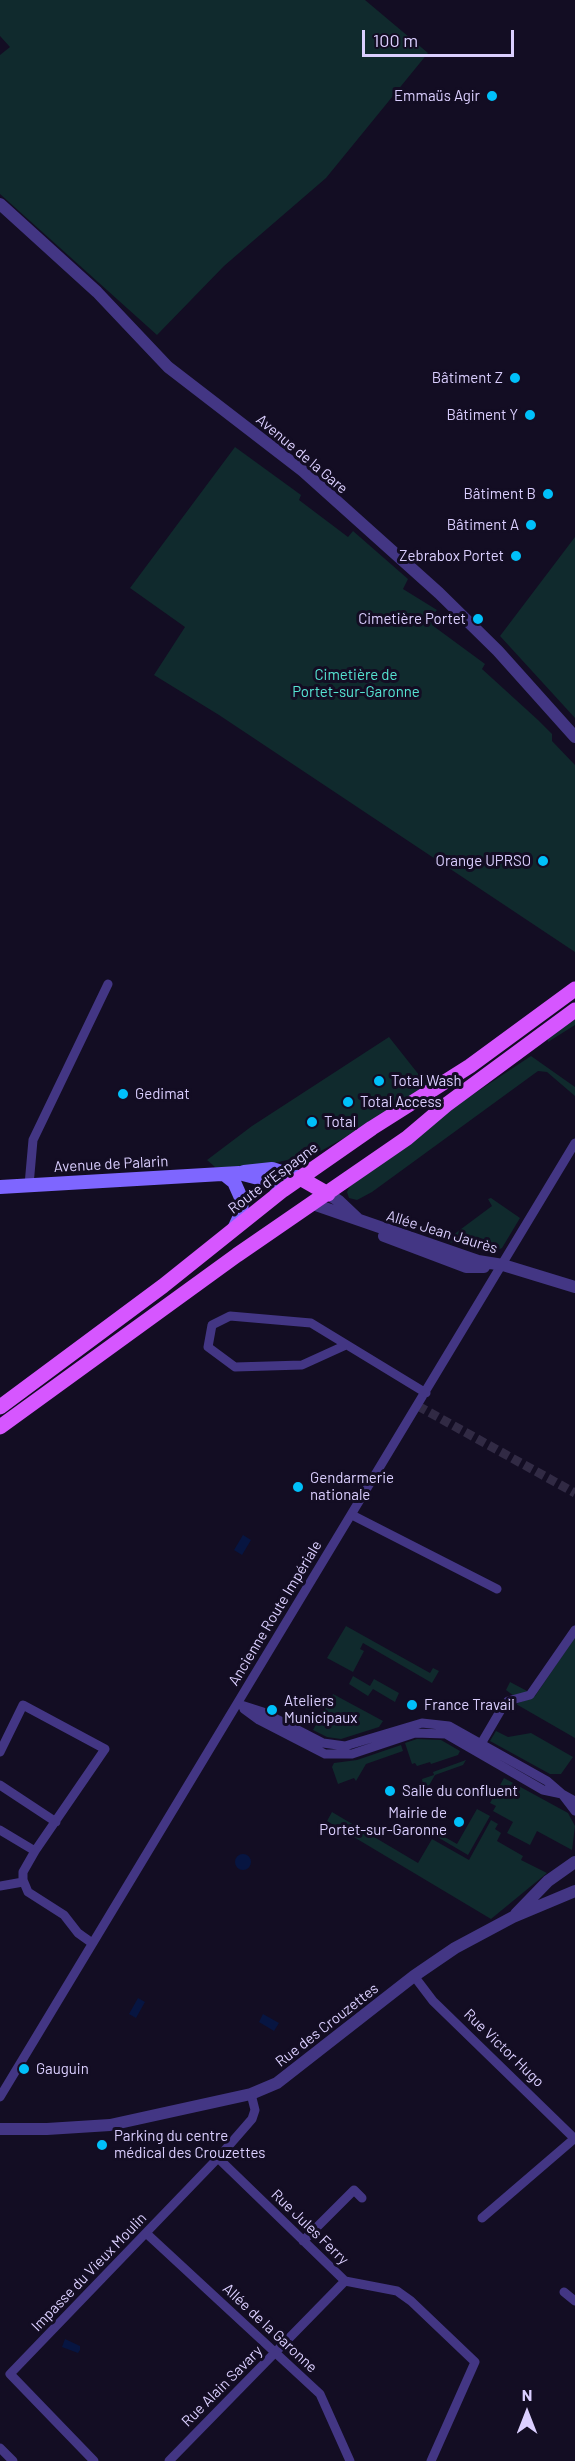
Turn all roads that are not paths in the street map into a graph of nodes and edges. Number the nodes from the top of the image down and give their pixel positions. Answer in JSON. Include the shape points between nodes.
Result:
{"nodes":[{"id":1,"x":0,"y":204,"type":"edge"},
{"id":2,"x":575,"y":737,"type":"edge"},
{"id":3,"x":108,"y":984,"type":"dead end"},
{"id":4,"x":575,"y":989,"type":"edge"},
{"id":5,"x":575,"y":1010,"type":"edge"},
{"id":6,"x":575,"y":1143,"type":"edge"},
{"id":7,"x":239,"y":1173,"type":"junction"},
{"id":8,"x":224,"y":1174,"type":"junction"},
{"id":9,"x":300,"y":1179,"type":"junction"},
{"id":10,"x":29,"y":1185,"type":"junction"},
{"id":11,"x":0,"y":1187,"type":"edge"},
{"id":12,"x":283,"y":1190,"type":"junction"},
{"id":13,"x":328,"y":1194,"type":"junction"},
{"id":14,"x":313,"y":1204,"type":"junction"},
{"id":15,"x":359,"y":1221,"type":"junction"},
{"id":16,"x":230,"y":1233,"type":"junction"},
{"id":17,"x":503,"y":1265,"type":"junction"},
{"id":18,"x":575,"y":1287,"type":"edge"},
{"id":19,"x":346,"y":1345,"type":"junction"},
{"id":20,"x":426,"y":1393,"type":"junction"},
{"id":21,"x":0,"y":1407,"type":"edge"},
{"id":22,"x":0,"y":1427,"type":"edge"},
{"id":23,"x":352,"y":1515,"type":"junction"},
{"id":24,"x":497,"y":1589,"type":"dead end"},
{"id":25,"x":575,"y":1630,"type":"edge"},
{"id":26,"x":238,"y":1704,"type":"junction"},
{"id":27,"x":479,"y":1748,"type":"junction"},
{"id":28,"x":0,"y":1752,"type":"edge"},
{"id":29,"x":0,"y":1785,"type":"edge"},
{"id":30,"x":562,"y":1794,"type":"junction"},
{"id":31,"x":575,"y":1800,"type":"edge"},
{"id":32,"x":575,"y":1811,"type":"edge"},
{"id":33,"x":56,"y":1822,"type":"junction"},
{"id":34,"x":0,"y":1830,"type":"edge"},
{"id":35,"x":35,"y":1851,"type":"junction"},
{"id":36,"x":575,"y":1862,"type":"edge"},
{"id":37,"x":23,"y":1882,"type":"junction"},
{"id":38,"x":0,"y":1886,"type":"edge"},
{"id":39,"x":575,"y":1891,"type":"edge"},
{"id":40,"x":513,"y":1917,"type":"junction"},
{"id":41,"x":92,"y":1943,"type":"junction"},
{"id":42,"x":414,"y":1976,"type":"junction"},
{"id":43,"x":1,"y":2092,"type":"edge"},
{"id":44,"x":251,"y":2094,"type":"junction"},
{"id":45,"x":0,"y":2129,"type":"edge"},
{"id":46,"x":574,"y":2139,"type":"edge"},
{"id":47,"x":218,"y":2158,"type":"junction"},
{"id":48,"x":362,"y":2198,"type":"dead end"},
{"id":49,"x":482,"y":2218,"type":"dead end"},
{"id":50,"x":146,"y":2233,"type":"junction"},
{"id":51,"x":303,"y":2241,"type":"junction"},
{"id":52,"x":345,"y":2282,"type":"junction"},
{"id":53,"x":564,"y":2292,"type":"dead end"},
{"id":54,"x":575,"y":2301,"type":"edge"},
{"id":55,"x":275,"y":2354,"type":"junction"},
{"id":56,"x":0,"y":2448,"type":"edge"},
{"id":57,"x":13,"y":2461,"type":"edge"},
{"id":58,"x":94,"y":2461,"type":"edge"},
{"id":59,"x":169,"y":2461,"type":"edge"},
{"id":60,"x":350,"y":2461,"type":"edge"},
{"id":61,"x":431,"y":2461,"type":"edge"}],
"edges":[{"from":1,"to":2,"type":"street","name":"Avenue de la Gare","via":[[97,292],[168,367],[303,471],[439,593],[498,651]]},
{"from":3,"to":10,"type":"street","via":[[33,1140]]},
{"from":4,"to":9,"type":"main road","name":"Route d'Espagne","via":[[470,1066]]},
{"from":5,"to":13,"type":"main road"},
{"from":6,"to":17,"type":"street","name":"Ancienne Route Impériale"},
{"from":7,"to":8,"type":"main road","name":"Avenue de Palarin"},
{"from":7,"to":9,"type":"main road","name":"Avenue de Palarin","via":[[272,1169]]},
{"from":7,"to":12,"type":"main road","name":"Avenue de Palarin","via":[[266,1180]]},
{"from":8,"to":10,"type":"main road","name":"Avenue de Palarin"},
{"from":8,"to":16,"type":"main road","via":[[234,1182],[242,1200],[239,1221]]},
{"from":9,"to":12,"type":"main road","name":"Route d'Espagne"},
{"from":9,"to":13,"type":"main road"},
{"from":10,"to":11,"type":"main road","name":"Avenue de Palarin"},
{"from":12,"to":14,"type":"main road"},
{"from":12,"to":16,"type":"main road","name":"Route d'Espagne"},
{"from":13,"to":14,"type":"main road"},
{"from":13,"to":15,"type":"street","name":"Allée Jean Jaurès"},
{"from":14,"to":15,"type":"street","name":"Allée Jean Jaurès"},
{"from":14,"to":22,"type":"main road"},
{"from":15,"to":17,"type":"street","name":"Allée Jean Jaurès","via":[[478,1261]]},
{"from":16,"to":21,"type":"main road","name":"Route d'Espagne"},
{"from":17,"to":18,"type":"street","name":"Allée Jean Jaurès"},
{"from":17,"to":20,"type":"street","name":"Ancienne Route Impériale"},
{"from":19,"to":19,"type":"street","via":[[311,1323],[230,1316],[212,1325],[208,1347],[235,1367],[302,1365]]},
{"from":19,"to":20,"type":"street"},
{"from":20,"to":23,"type":"street","name":"Ancienne Route Impériale"},
{"from":23,"to":24,"type":"street"},
{"from":23,"to":26,"type":"street","name":"Ancienne Route Impériale"},
{"from":25,"to":27,"type":"street","via":[[530,1695],[508,1701]]},
{"from":26,"to":27,"type":"street","via":[[259,1720],[325,1754],[352,1754],[423,1731],[446,1734]]},
{"from":26,"to":41,"type":"street","name":"Ancienne Route Impériale"},
{"from":27,"to":30,"type":"street","via":[[543,1790]]},
{"from":28,"to":33,"type":"street","via":[[23,1705],[105,1749]]},
{"from":29,"to":33,"type":"street"},
{"from":30,"to":31,"type":"street"},
{"from":30,"to":32,"type":"street"},
{"from":33,"to":35,"type":"street"},
{"from":34,"to":35,"type":"street"},
{"from":35,"to":37,"type":"street","via":[[23,1872]]},
{"from":36,"to":40,"type":"street","name":"Rue des Crouzettes","via":[[554,1876]]},
{"from":37,"to":38,"type":"street"},
{"from":37,"to":41,"type":"street","via":[[28,1892],[64,1915]]},
{"from":39,"to":40,"type":"street","name":"Rue des Crouzettes"},
{"from":40,"to":42,"type":"street","name":"Rue des Crouzettes","via":[[455,1948]]},
{"from":41,"to":43,"type":"street","name":"Ancienne Route Impériale"},
{"from":42,"to":44,"type":"street","name":"Rue des Crouzettes","via":[[278,2083]]},
{"from":42,"to":46,"type":"street","name":"Rue Victor Hugo","via":[[433,2001]]},
{"from":44,"to":45,"type":"street","name":"Rue des Crouzettes","via":[[110,2125]]},
{"from":44,"to":47,"type":"street","name":"Impasse du Vieux Moulin","via":[[255,2110],[252,2119]]},
{"from":46,"to":49,"type":"street"},
{"from":47,"to":50,"type":"street","name":"Impasse du Vieux Moulin"},
{"from":47,"to":51,"type":"street","name":"Rue Jules Ferry"},
{"from":48,"to":51,"type":"street","via":[[354,2190]]},
{"from":50,"to":55,"type":"street","name":"Allée de la Garonne"},
{"from":50,"to":58,"type":"street","name":"Impasse du Vieux Moulin","via":[[10,2374]]},
{"from":51,"to":52,"type":"street","name":"Rue Jules Ferry"},
{"from":52,"to":55,"type":"street","name":"Rue Alain Savary"},
{"from":52,"to":61,"type":"street","name":"Rue Jules Ferry","via":[[397,2291],[475,2362]]},
{"from":53,"to":54,"type":"street"},
{"from":55,"to":59,"type":"street","name":"Rue Alain Savary"},
{"from":55,"to":60,"type":"street","name":"Allée de la Garonne","via":[[320,2394]]},
{"from":56,"to":57,"type":"street"}]}
